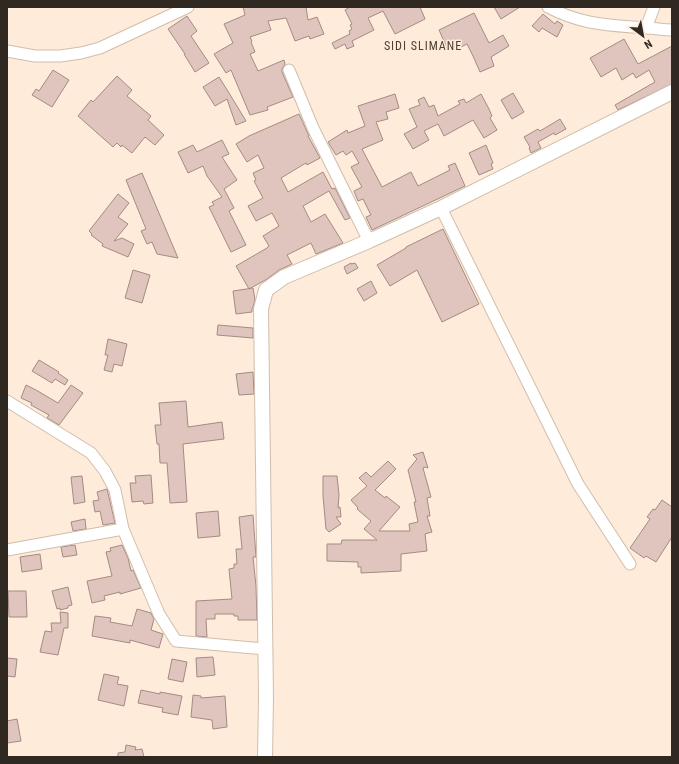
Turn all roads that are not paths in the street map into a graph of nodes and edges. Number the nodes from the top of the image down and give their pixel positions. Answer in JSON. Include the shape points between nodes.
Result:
{"nodes":[{"id":1,"x":188,"y":7,"type":"edge"},
{"id":2,"x":548,"y":7,"type":"edge"},
{"id":3,"x":654,"y":7,"type":"edge"},
{"id":4,"x":646,"y":28,"type":"junction"},
{"id":5,"x":672,"y":30,"type":"edge"},
{"id":6,"x":7,"y":51,"type":"edge"},
{"id":7,"x":289,"y":70,"type":"dead end"},
{"id":8,"x":672,"y":92,"type":"edge"},
{"id":9,"x":441,"y":208,"type":"junction"},
{"id":10,"x":369,"y":241,"type":"junction"},
{"id":11,"x":7,"y":401,"type":"edge"},
{"id":12,"x":122,"y":529,"type":"junction"},
{"id":13,"x":7,"y":550,"type":"edge"},
{"id":14,"x":630,"y":564,"type":"dead end"},
{"id":15,"x":265,"y":649,"type":"junction"},
{"id":16,"x":265,"y":757,"type":"edge"}],
"edges":[{"from":1,"to":6,"type":"street","via":[[100,48],[81,53],[35,56]]},
{"from":2,"to":4,"type":"street","via":[[561,14],[607,26]]},
{"from":3,"to":4,"type":"street"},
{"from":4,"to":5,"type":"street"},
{"from":7,"to":10,"type":"street","via":[[313,128]]},
{"from":8,"to":9,"type":"main road"},
{"from":9,"to":10,"type":"main road"},
{"from":9,"to":14,"type":"street","via":[[578,484]]},
{"from":10,"to":15,"type":"main road","via":[[284,277],[266,290],[261,309]]},
{"from":11,"to":12,"type":"street","via":[[91,453],[115,490]]},
{"from":12,"to":13,"type":"street"},
{"from":12,"to":15,"type":"street","via":[[159,614],[176,641]]},
{"from":15,"to":16,"type":"main road"}]}
